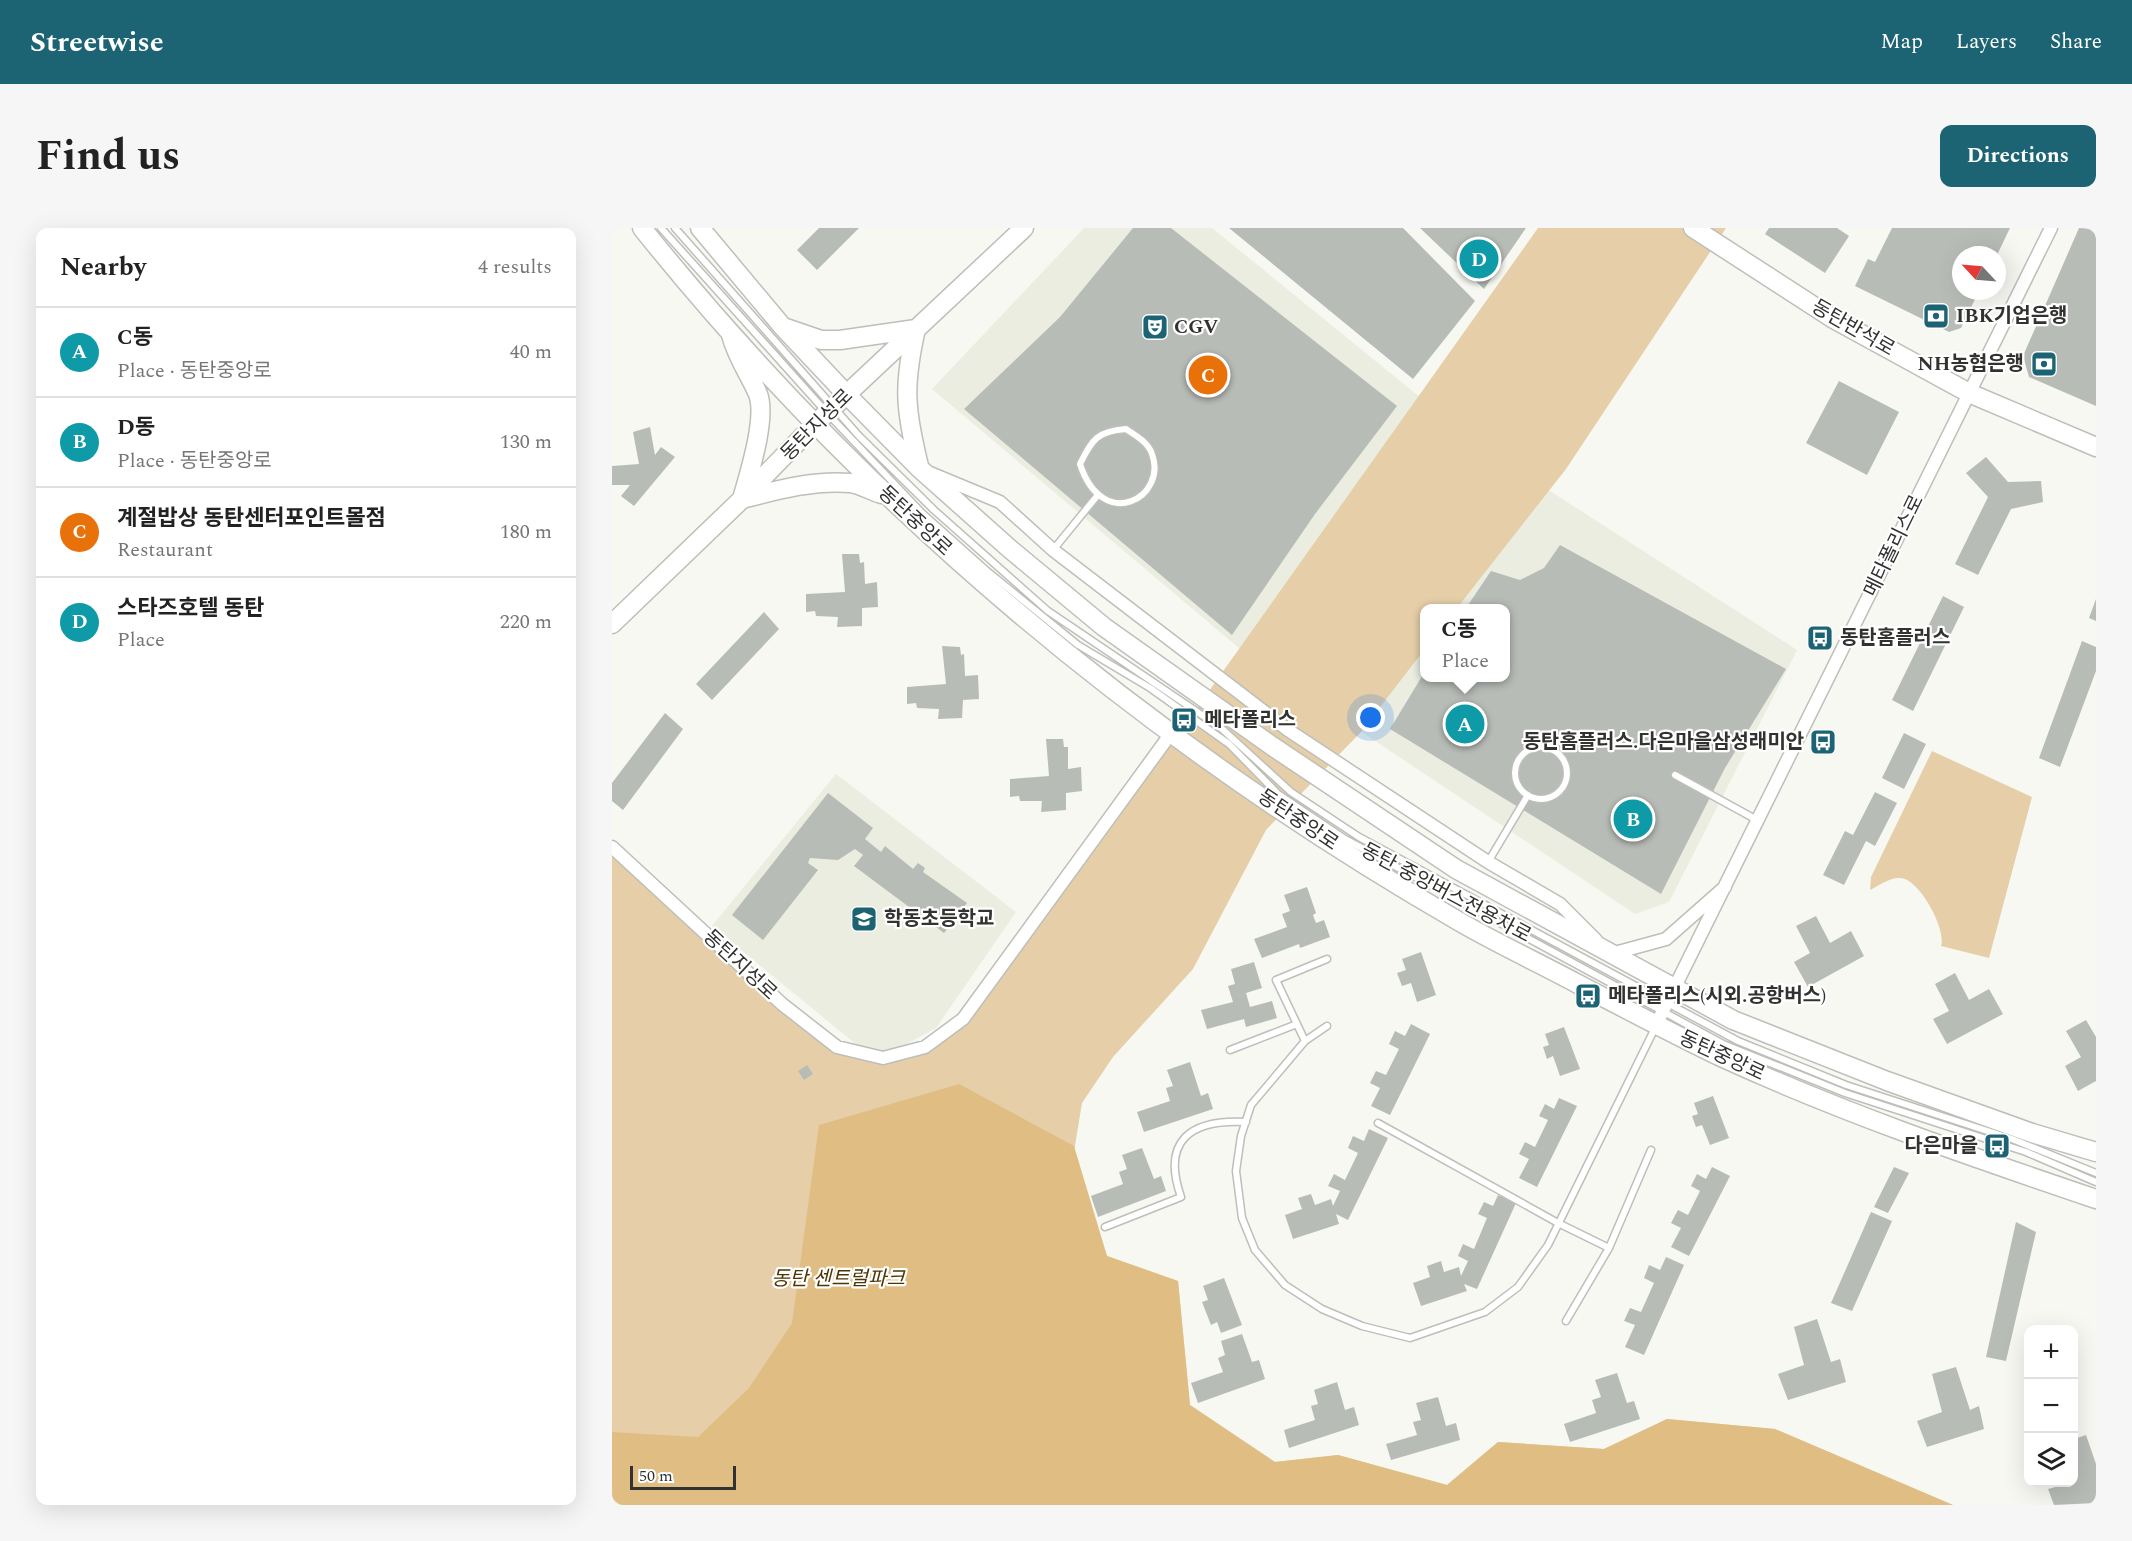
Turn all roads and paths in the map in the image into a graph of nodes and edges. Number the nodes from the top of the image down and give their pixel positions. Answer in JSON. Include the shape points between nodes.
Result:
{"nodes":[{"id":1,"x":642,"y":228,"type":"edge"},
{"id":2,"x":661,"y":228,"type":"edge"},
{"id":3,"x":675,"y":228,"type":"edge"},
{"id":4,"x":700,"y":228,"type":"edge"},
{"id":5,"x":1024,"y":228,"type":"edge"},
{"id":6,"x":1694,"y":228,"type":"edge"},
{"id":7,"x":2051,"y":228,"type":"edge"},
{"id":8,"x":782,"y":326,"type":"junction"},
{"id":9,"x":916,"y":329,"type":"junction"},
{"id":10,"x":730,"y":331,"type":"junction"},
{"id":11,"x":1969,"y":393,"type":"junction"},
{"id":12,"x":847,"y":395,"type":"junction"},
{"id":13,"x":825,"y":415,"type":"junction"},
{"id":14,"x":1149,"y":433,"type":"dead end"},
{"id":15,"x":1143,"y":440,"type":"junction"},
{"id":16,"x":2096,"y":447,"type":"edge"},
{"id":17,"x":919,"y":468,"type":"junction"},
{"id":18,"x":1097,"y":495,"type":"junction"},
{"id":19,"x":887,"y":496,"type":"junction"},
{"id":20,"x":742,"y":499,"type":"junction"},
{"id":21,"x":1053,"y":549,"type":"junction"},
{"id":22,"x":612,"y":624,"type":"edge"},
{"id":23,"x":1172,"y":732,"type":"junction"},
{"id":24,"x":1675,"y":775,"type":"dead end"},
{"id":25,"x":1528,"y":795,"type":"junction"},
{"id":26,"x":1757,"y":821,"type":"junction"},
{"id":27,"x":612,"y":847,"type":"edge"},
{"id":28,"x":1488,"y":862,"type":"junction"},
{"id":29,"x":1725,"y":887,"type":"junction"},
{"id":30,"x":1611,"y":955,"type":"junction"},
{"id":31,"x":1326,"y":959,"type":"dead end"},
{"id":32,"x":1665,"y":1007,"type":"junction"},
{"id":33,"x":1297,"y":1024,"type":"junction"},
{"id":34,"x":1327,"y":1026,"type":"dead end"},
{"id":35,"x":1305,"y":1041,"type":"junction"},
{"id":36,"x":1230,"y":1050,"type":"dead end"},
{"id":37,"x":1246,"y":1122,"type":"junction"},
{"id":38,"x":1378,"y":1123,"type":"dead end"},
{"id":39,"x":1651,"y":1150,"type":"dead end"},
{"id":40,"x":2096,"y":1152,"type":"edge"},
{"id":41,"x":2096,"y":1173,"type":"edge"},
{"id":42,"x":2096,"y":1182,"type":"edge"},
{"id":43,"x":2096,"y":1199,"type":"edge"},
{"id":44,"x":1558,"y":1223,"type":"junction"},
{"id":45,"x":1105,"y":1227,"type":"dead end"},
{"id":46,"x":1609,"y":1248,"type":"junction"},
{"id":47,"x":1566,"y":1321,"type":"dead end"}],
"edges":[{"from":1,"to":10,"type":"street","name":"동탄중앙로"},
{"from":2,"to":13,"type":"lane","name":"동탄 중앙버스전용차로"},
{"from":3,"to":13,"type":"lane","name":"동탄 중앙버스전용차로"},
{"from":4,"to":8,"type":"street","name":"동탄중앙로"},
{"from":5,"to":9,"type":"street","name":"동탄지성로"},
{"from":6,"to":11,"type":"street","name":"동탄반석로","via":[[1832,318]]},
{"from":7,"to":11,"type":"street","name":"메타폴리스로"},
{"from":8,"to":9,"type":"street","via":[[821,340]]},
{"from":8,"to":12,"type":"street","name":"동탄중앙로"},
{"from":9,"to":12,"type":"street","name":"동탄지성로"},
{"from":9,"to":17,"type":"street","via":[[905,402]]},
{"from":10,"to":13,"type":"street","name":"동탄중앙로"},
{"from":10,"to":20,"type":"street","via":[[737,357],[759,396],[758,437]]},
{"from":11,"to":16,"type":"street","name":"동탄반석로"},
{"from":11,"to":26,"type":"street","name":"메타폴리스로"},
{"from":12,"to":13,"type":"street","name":"동탄지성로"},
{"from":12,"to":17,"type":"street","name":"동탄중앙로"},
{"from":13,"to":19,"type":"street","name":"동탄중앙로"},
{"from":13,"to":20,"type":"street","name":"동탄지성로"},
{"from":13,"to":32,"type":"lane","name":"동탄 중앙버스전용차로","via":[[1048,611],[1221,728],[1291,792],[1359,837]]},
{"from":13,"to":32,"type":"lane","name":"동탄 중앙버스전용차로","via":[[922,513],[1030,608],[1078,645],[1150,688],[1229,744],[1278,794],[1359,847]]},
{"from":14,"to":15,"type":"lane"},
{"from":15,"to":18,"type":"lane","via":[[1152,454],[1155,474],[1146,491],[1132,501],[1114,504]]},
{"from":15,"to":18,"type":"lane","via":[[1126,429],[1106,430],[1089,444],[1080,464],[1085,481]]},
{"from":17,"to":21,"type":"street","name":"동탄중앙로","via":[[1000,502]]},
{"from":17,"to":30,"type":"street","name":"동탄중앙로","via":[[1104,627],[1272,746],[1456,869]]},
{"from":18,"to":21,"type":"lane"},
{"from":19,"to":20,"type":"street","via":[[852,483],[823,483],[787,487]]},
{"from":19,"to":23,"type":"street","name":"동탄중앙로","via":[[1014,611]]},
{"from":20,"to":22,"type":"street","name":"동탄지성로"},
{"from":21,"to":28,"type":"street","name":"동탄중앙로","via":[[1288,730]]},
{"from":23,"to":27,"type":"street","name":"동탄지성로","via":[[963,1018],[925,1047],[883,1058],[837,1047],[782,1004]]},
{"from":23,"to":32,"type":"street","name":"동탄중앙로","via":[[1289,815],[1464,924]]},
{"from":24,"to":26,"type":"lane"},
{"from":25,"to":25,"type":"lane","via":[[1543,800],[1556,796],[1565,787],[1565,760],[1556,748],[1540,746],[1527,750],[1516,760],[1513,774],[1518,787]]},
{"from":25,"to":28,"type":"lane"},
{"from":26,"to":29,"type":"street","name":"메타폴리스로"},
{"from":28,"to":30,"type":"street","name":"동탄중앙로","via":[[1560,904]]},
{"from":29,"to":30,"type":"street","via":[[1666,939]]},
{"from":29,"to":32,"type":"street","name":"메타폴리스로"},
{"from":30,"to":32,"type":"street","name":"동탄중앙로"},
{"from":31,"to":33,"type":"lane","via":[[1276,980]]},
{"from":32,"to":40,"type":"street","name":"동탄중앙로","via":[[1733,1020],[1824,1058]]},
{"from":32,"to":41,"type":"lane","name":"동탄 중앙버스전용차로","via":[[1808,1070],[2012,1139]]},
{"from":32,"to":42,"type":"lane","name":"동탄 중앙버스전용차로","via":[[1723,1044],[1800,1077],[2026,1152]]},
{"from":32,"to":43,"type":"street","name":"동탄중앙로","via":[[1724,1058],[1907,1134]]},
{"from":32,"to":44,"type":"lane"},
{"from":33,"to":35,"type":"lane"},
{"from":33,"to":36,"type":"lane"},
{"from":34,"to":35,"type":"lane"},
{"from":35,"to":37,"type":"lane","via":[[1251,1105]]},
{"from":37,"to":44,"type":"lane","via":[[1236,1171],[1242,1218],[1255,1250],[1285,1286],[1322,1309],[1362,1326],[1410,1338],[1485,1312],[1518,1287],[1548,1245]]},
{"from":37,"to":45,"type":"lane","via":[[1222,1121],[1202,1126],[1183,1139],[1173,1158],[1174,1179],[1181,1197]]},
{"from":38,"to":44,"type":"lane"},
{"from":39,"to":46,"type":"lane"},
{"from":44,"to":46,"type":"lane"},
{"from":46,"to":47,"type":"lane"}]}
